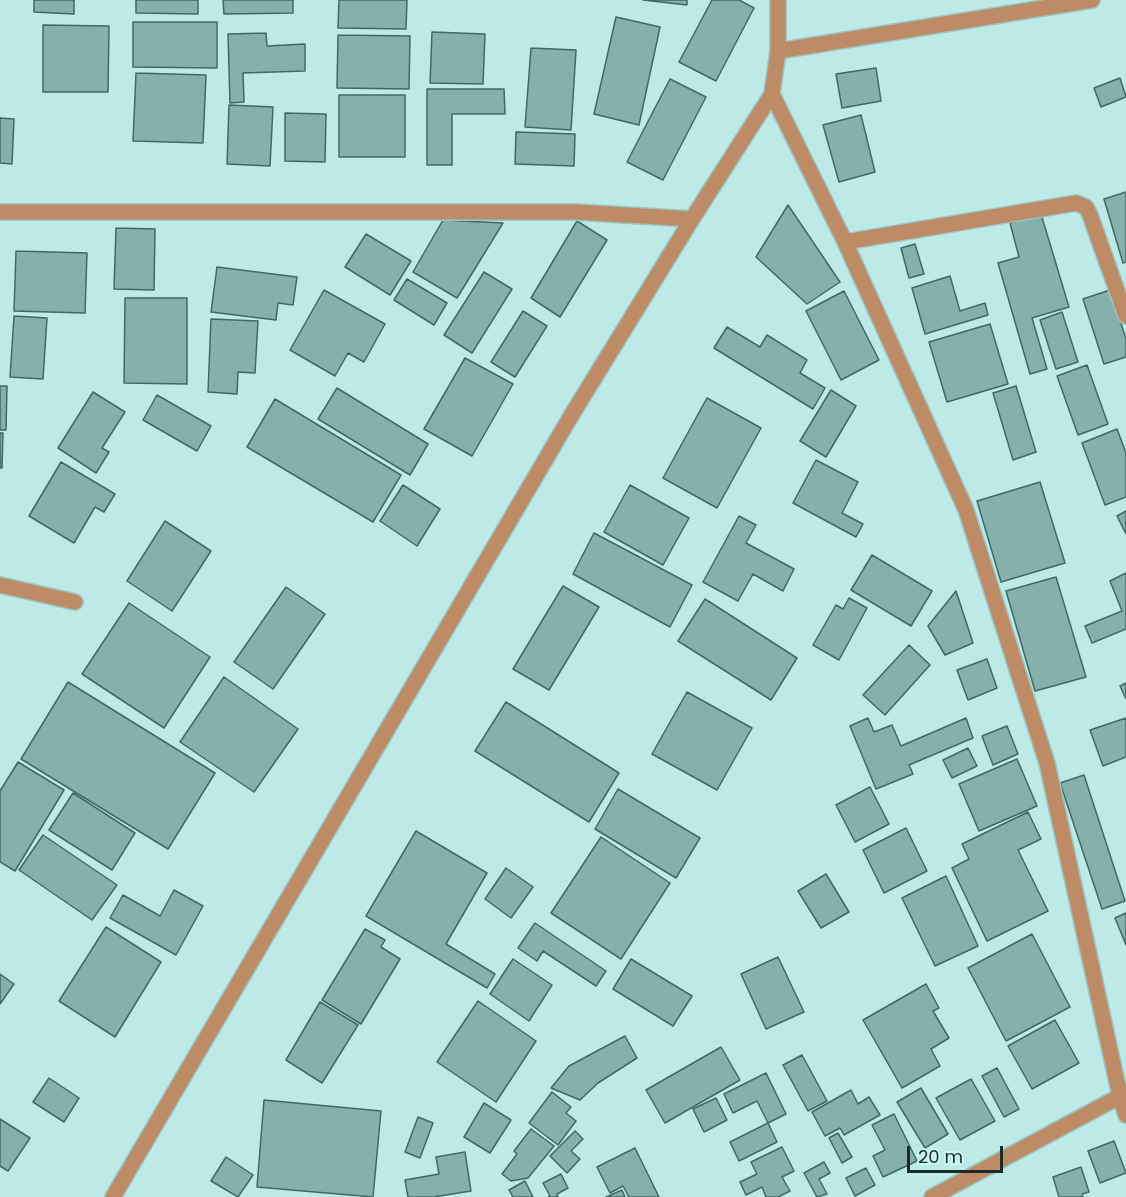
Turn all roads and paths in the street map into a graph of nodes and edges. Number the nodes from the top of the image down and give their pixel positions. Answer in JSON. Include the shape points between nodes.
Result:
{"nodes":[{"id":1,"x":778,"y":0,"type":"edge"},
{"id":2,"x":1092,"y":0,"type":"edge"},
{"id":3,"x":778,"y":51,"type":"junction"},
{"id":4,"x":771,"y":94,"type":"junction"},
{"id":5,"x":0,"y":212,"type":"edge"},
{"id":6,"x":692,"y":219,"type":"junction"},
{"id":7,"x":845,"y":242,"type":"junction"},
{"id":8,"x":1126,"y":316,"type":"edge"},
{"id":9,"x":0,"y":585,"type":"edge"},
{"id":10,"x":75,"y":602,"type":"dead end"},
{"id":11,"x":1123,"y":1094,"type":"edge"},
{"id":12,"x":1126,"y":1115,"type":"edge"},
{"id":13,"x":113,"y":1197,"type":"edge"},
{"id":14,"x":932,"y":1197,"type":"edge"}],
"edges":[{"from":1,"to":3,"type":"street"},
{"from":2,"to":3,"type":"street"},
{"from":3,"to":4,"type":"street"},
{"from":4,"to":6,"type":"street"},
{"from":4,"to":7,"type":"street"},
{"from":5,"to":6,"type":"street","via":[[576,212]]},
{"from":6,"to":13,"type":"street","via":[[553,446]]},
{"from":7,"to":8,"type":"street","via":[[1076,203],[1086,207],[1090,215]]},
{"from":7,"to":11,"type":"street","via":[[966,510],[1047,763]]},
{"from":9,"to":10,"type":"street"},
{"from":11,"to":12,"type":"street"},
{"from":11,"to":14,"type":"street"}]}
